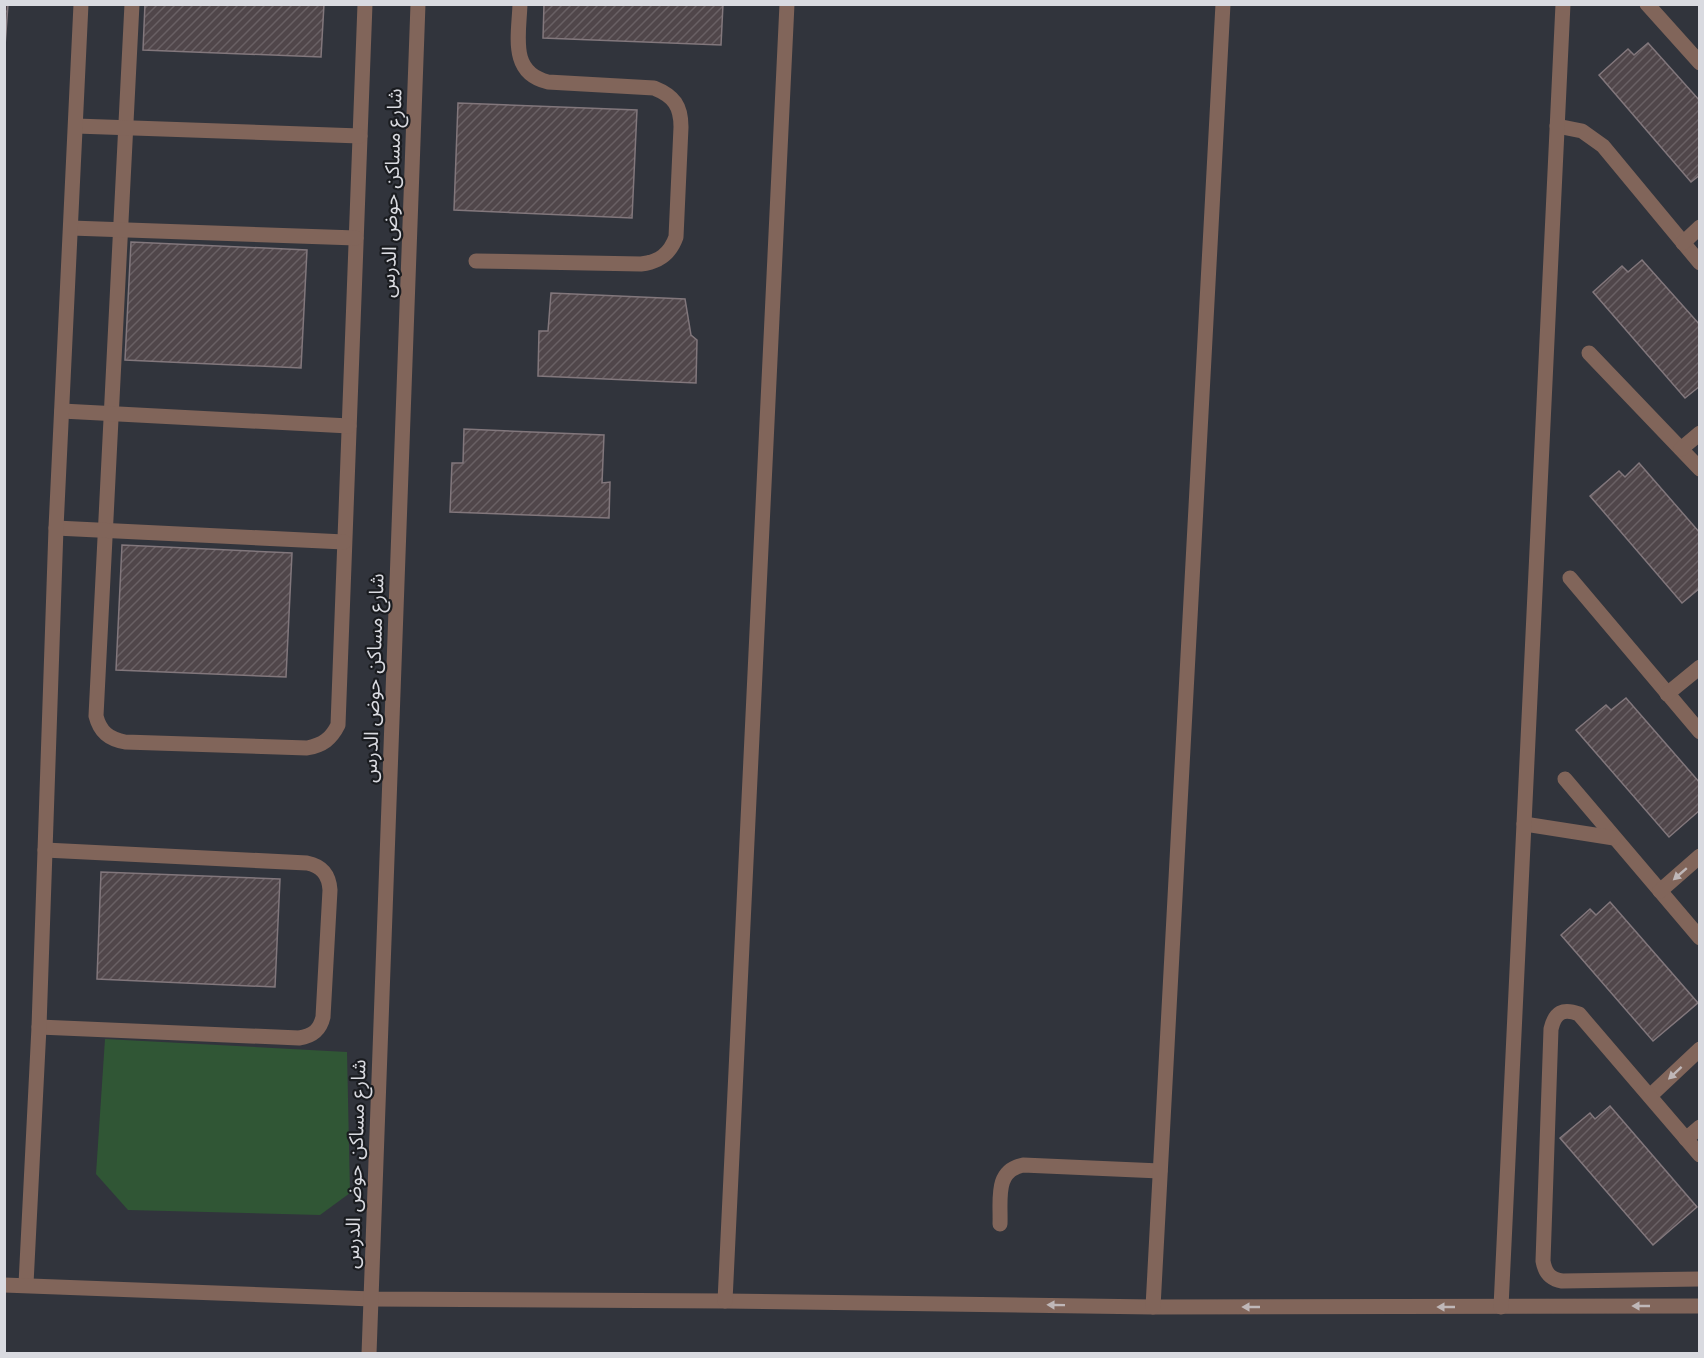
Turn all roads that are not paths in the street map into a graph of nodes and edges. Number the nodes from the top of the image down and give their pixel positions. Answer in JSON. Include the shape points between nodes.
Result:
{"nodes":[{"id":1,"x":81,"y":4,"type":"edge"},
{"id":2,"x":132,"y":4,"type":"edge"},
{"id":3,"x":365,"y":4,"type":"edge"},
{"id":4,"x":418,"y":4,"type":"edge"},
{"id":5,"x":520,"y":4,"type":"edge"},
{"id":6,"x":787,"y":4,"type":"edge"},
{"id":7,"x":1223,"y":4,"type":"edge"},
{"id":8,"x":1563,"y":4,"type":"edge"},
{"id":9,"x":1657,"y":8,"type":"edge"},
{"id":10,"x":1698,"y":57,"type":"edge"},
{"id":11,"x":75,"y":126,"type":"junction"},
{"id":12,"x":1557,"y":126,"type":"junction"},
{"id":13,"x":126,"y":128,"type":"junction"},
{"id":14,"x":360,"y":136,"type":"junction"},
{"id":15,"x":1700,"y":227,"type":"edge"},
{"id":16,"x":71,"y":228,"type":"junction"},
{"id":17,"x":121,"y":230,"type":"junction"},
{"id":18,"x":356,"y":238,"type":"junction"},
{"id":19,"x":1683,"y":243,"type":"junction"},
{"id":20,"x":476,"y":261,"type":"dead end"},
{"id":21,"x":1700,"y":263,"type":"edge"},
{"id":22,"x":1589,"y":353,"type":"dead end"},
{"id":23,"x":62,"y":411,"type":"junction"},
{"id":24,"x":111,"y":414,"type":"junction"},
{"id":25,"x":349,"y":426,"type":"junction"},
{"id":26,"x":1700,"y":433,"type":"edge"},
{"id":27,"x":1681,"y":449,"type":"junction"},
{"id":28,"x":1700,"y":469,"type":"edge"},
{"id":29,"x":56,"y":528,"type":"junction"},
{"id":30,"x":106,"y":531,"type":"junction"},
{"id":31,"x":344,"y":542,"type":"junction"},
{"id":32,"x":1570,"y":578,"type":"dead end"},
{"id":33,"x":1700,"y":667,"type":"edge"},
{"id":34,"x":1667,"y":694,"type":"junction"},
{"id":35,"x":1700,"y":732,"type":"edge"},
{"id":36,"x":1565,"y":779,"type":"dead end"},
{"id":37,"x":1524,"y":824,"type":"junction"},
{"id":38,"x":1614,"y":838,"type":"junction"},
{"id":39,"x":45,"y":850,"type":"junction"},
{"id":40,"x":1700,"y":856,"type":"edge"},
{"id":41,"x":1660,"y":891,"type":"junction"},
{"id":42,"x":1699,"y":935,"type":"edge"},
{"id":43,"x":39,"y":1027,"type":"junction"},
{"id":44,"x":1700,"y":1049,"type":"edge"},
{"id":45,"x":1650,"y":1096,"type":"junction"},
{"id":46,"x":1700,"y":1127,"type":"edge"},
{"id":47,"x":1686,"y":1139,"type":"junction"},
{"id":48,"x":1700,"y":1155,"type":"edge"},
{"id":49,"x":1160,"y":1171,"type":"junction"},
{"id":50,"x":1000,"y":1224,"type":"dead end"},
{"id":51,"x":1700,"y":1279,"type":"edge"},
{"id":52,"x":26,"y":1284,"type":"junction"},
{"id":53,"x":4,"y":1285,"type":"edge"},
{"id":54,"x":372,"y":1299,"type":"junction"},
{"id":55,"x":725,"y":1301,"type":"junction"},
{"id":56,"x":1700,"y":1306,"type":"edge"},
{"id":57,"x":1153,"y":1307,"type":"junction"},
{"id":58,"x":1501,"y":1307,"type":"junction"},
{"id":59,"x":369,"y":1353,"type":"edge"}],
"edges":[{"from":1,"to":11,"type":"street"},
{"from":2,"to":13,"type":"street"},
{"from":3,"to":14,"type":"street"},
{"from":4,"to":54,"type":"street","name":"شارع مساكن حوض الدرس"},
{"from":5,"to":20,"type":"street","via":[[520,61],[536,79],[654,88],[664,92],[678,107],[681,128],[676,237],[667,253],[651,263]]},
{"from":6,"to":55,"type":"street"},
{"from":7,"to":49,"type":"street"},
{"from":8,"to":12,"type":"street"},
{"from":9,"to":10,"type":"street"},
{"from":11,"to":13,"type":"street"},
{"from":11,"to":16,"type":"street"},
{"from":12,"to":19,"type":"street","via":[[1582,131],[1603,146]]},
{"from":12,"to":37,"type":"street"},
{"from":13,"to":14,"type":"street"},
{"from":13,"to":17,"type":"street"},
{"from":14,"to":18,"type":"street"},
{"from":15,"to":19,"type":"street"},
{"from":16,"to":17,"type":"street"},
{"from":16,"to":23,"type":"street"},
{"from":17,"to":18,"type":"street"},
{"from":17,"to":24,"type":"street"},
{"from":18,"to":25,"type":"street"},
{"from":19,"to":21,"type":"street"},
{"from":22,"to":27,"type":"street"},
{"from":23,"to":24,"type":"street"},
{"from":23,"to":29,"type":"street"},
{"from":24,"to":25,"type":"street"},
{"from":24,"to":30,"type":"street"},
{"from":25,"to":31,"type":"street"},
{"from":26,"to":27,"type":"street"},
{"from":27,"to":28,"type":"street"},
{"from":29,"to":30,"type":"street"},
{"from":29,"to":39,"type":"street"},
{"from":30,"to":31,"type":"street"},
{"from":30,"to":31,"type":"street","via":[[96,716],[102,731],[125,742],[307,748],[326,741],[338,724]]},
{"from":32,"to":34,"type":"street"},
{"from":33,"to":34,"type":"street"},
{"from":34,"to":35,"type":"street"},
{"from":36,"to":38,"type":"street"},
{"from":37,"to":38,"type":"street"},
{"from":37,"to":58,"type":"street"},
{"from":38,"to":41,"type":"street"},
{"from":39,"to":43,"type":"street"},
{"from":39,"to":43,"type":"street","via":[[307,863],[326,875],[330,890],[324,1017],[316,1032],[308,1037]]},
{"from":40,"to":41,"type":"street","one_way":true},
{"from":41,"to":42,"type":"street"},
{"from":43,"to":52,"type":"street"},
{"from":44,"to":45,"type":"street","one_way":true},
{"from":45,"to":47,"type":"street"},
{"from":45,"to":51,"type":"street","via":[[1579,1014],[1569,1010],[1553,1019],[1545,1269],[1554,1280],[1562,1281]]},
{"from":46,"to":47,"type":"street"},
{"from":47,"to":48,"type":"street"},
{"from":49,"to":50,"type":"street","via":[[1014,1167],[1002,1180]]},
{"from":49,"to":57,"type":"street"},
{"from":52,"to":53,"type":"street"},
{"from":52,"to":54,"type":"street"},
{"from":54,"to":55,"type":"street"},
{"from":54,"to":59,"type":"street","name":"شارع مساكن حوض الدرس"},
{"from":57,"to":55,"type":"street","one_way":true},
{"from":56,"to":58,"type":"street","one_way":true},
{"from":58,"to":57,"type":"street","one_way":true}]}
